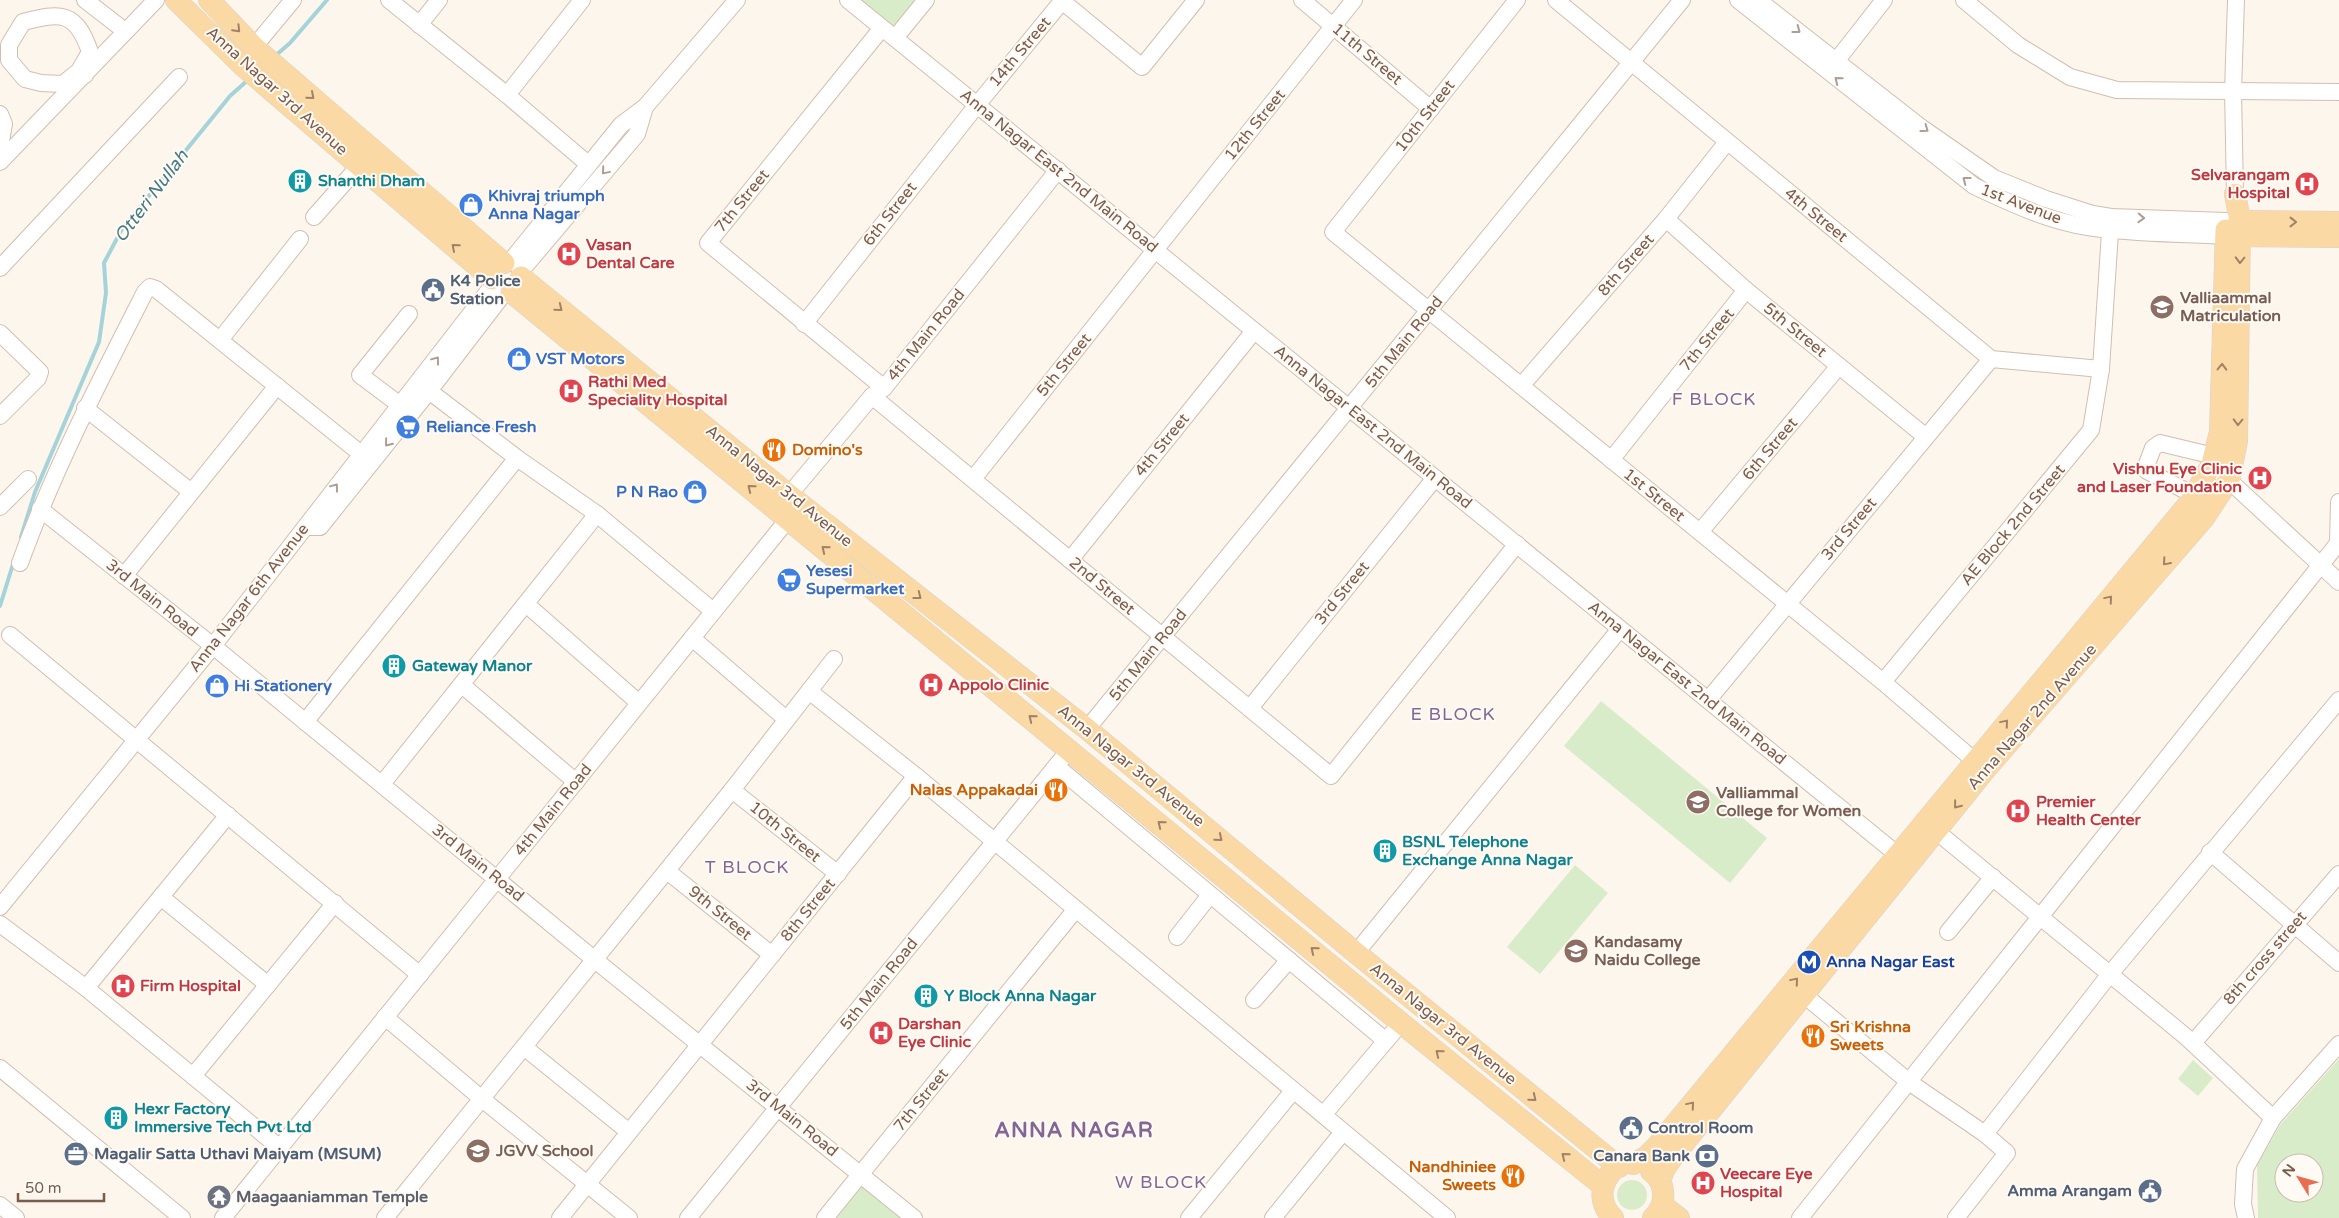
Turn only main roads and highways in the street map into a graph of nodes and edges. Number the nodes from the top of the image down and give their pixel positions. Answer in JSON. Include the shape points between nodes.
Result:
{"nodes":[{"id":1,"x":176,"y":0,"type":"edge"},
{"id":2,"x":209,"y":0,"type":"edge"},
{"id":3,"x":2235,"y":194,"type":"road end"},
{"id":4,"x":2339,"y":222,"type":"edge"},
{"id":5,"x":2233,"y":229,"type":"junction"},
{"id":6,"x":2339,"y":237,"type":"edge"},
{"id":7,"x":507,"y":278,"type":"junction"},
{"id":8,"x":1980,"y":765,"type":"junction"},
{"id":9,"x":1626,"y":1166,"type":"junction"},
{"id":10,"x":1660,"y":1181,"type":"junction"},
{"id":11,"x":1603,"y":1186,"type":"junction"},
{"id":12,"x":1666,"y":1214,"type":"edge"},
{"id":13,"x":1605,"y":1215,"type":"edge"}],
"edges":[{"from":7,"to":1,"type":"main road","name":"Anna Nagar 3rd Avenue","one_way":true,"via":[[360,165],[254,75]]},
{"from":2,"to":7,"type":"main road","name":"Anna Nagar 3rd Avenue","one_way":true,"via":[[265,56]]},
{"from":3,"to":5,"type":"main road","name":"Anna Nagar 2nd Avenue"},
{"from":5,"to":4,"type":"main road","name":"1st Avenue","one_way":true},
{"from":5,"to":6,"type":"main road","name":"1st Avenue"},
{"from":8,"to":5,"type":"main road","name":"Anna Nagar 2nd Avenue","one_way":true,"via":[[2194,496],[2213,460],[2220,432]]},
{"from":5,"to":8,"type":"main road","name":"Anna Nagar 2nd Avenue","one_way":true,"via":[[2237,441],[2229,480],[2204,518]]},
{"from":7,"to":9,"type":"main road","name":"Anna Nagar 3rd Avenue","one_way":true,"via":[[1087,729],[1356,953]]},
{"from":11,"to":7,"type":"main road","name":"Anna Nagar 3rd Avenue","one_way":true,"via":[[788,518]]},
{"from":9,"to":8,"type":"main road","name":"Anna Nagar 2nd Avenue","one_way":true,"via":[[1646,1157],[1657,1146],[1898,855]]},
{"from":8,"to":10,"type":"main road","name":"Anna Nagar 2nd Avenue","one_way":true,"via":[[1936,831],[1672,1158]]},
{"from":9,"to":10,"type":"main road","name":"Anna Nagar 3rd Avenue","via":[[1646,1167]]},
{"from":9,"to":11,"type":"main road","name":"Anna Nagar 2nd Avenue","via":[[1609,1175]]},
{"from":10,"to":12,"type":"main road"},
{"from":11,"to":13,"type":"main road"}]}
